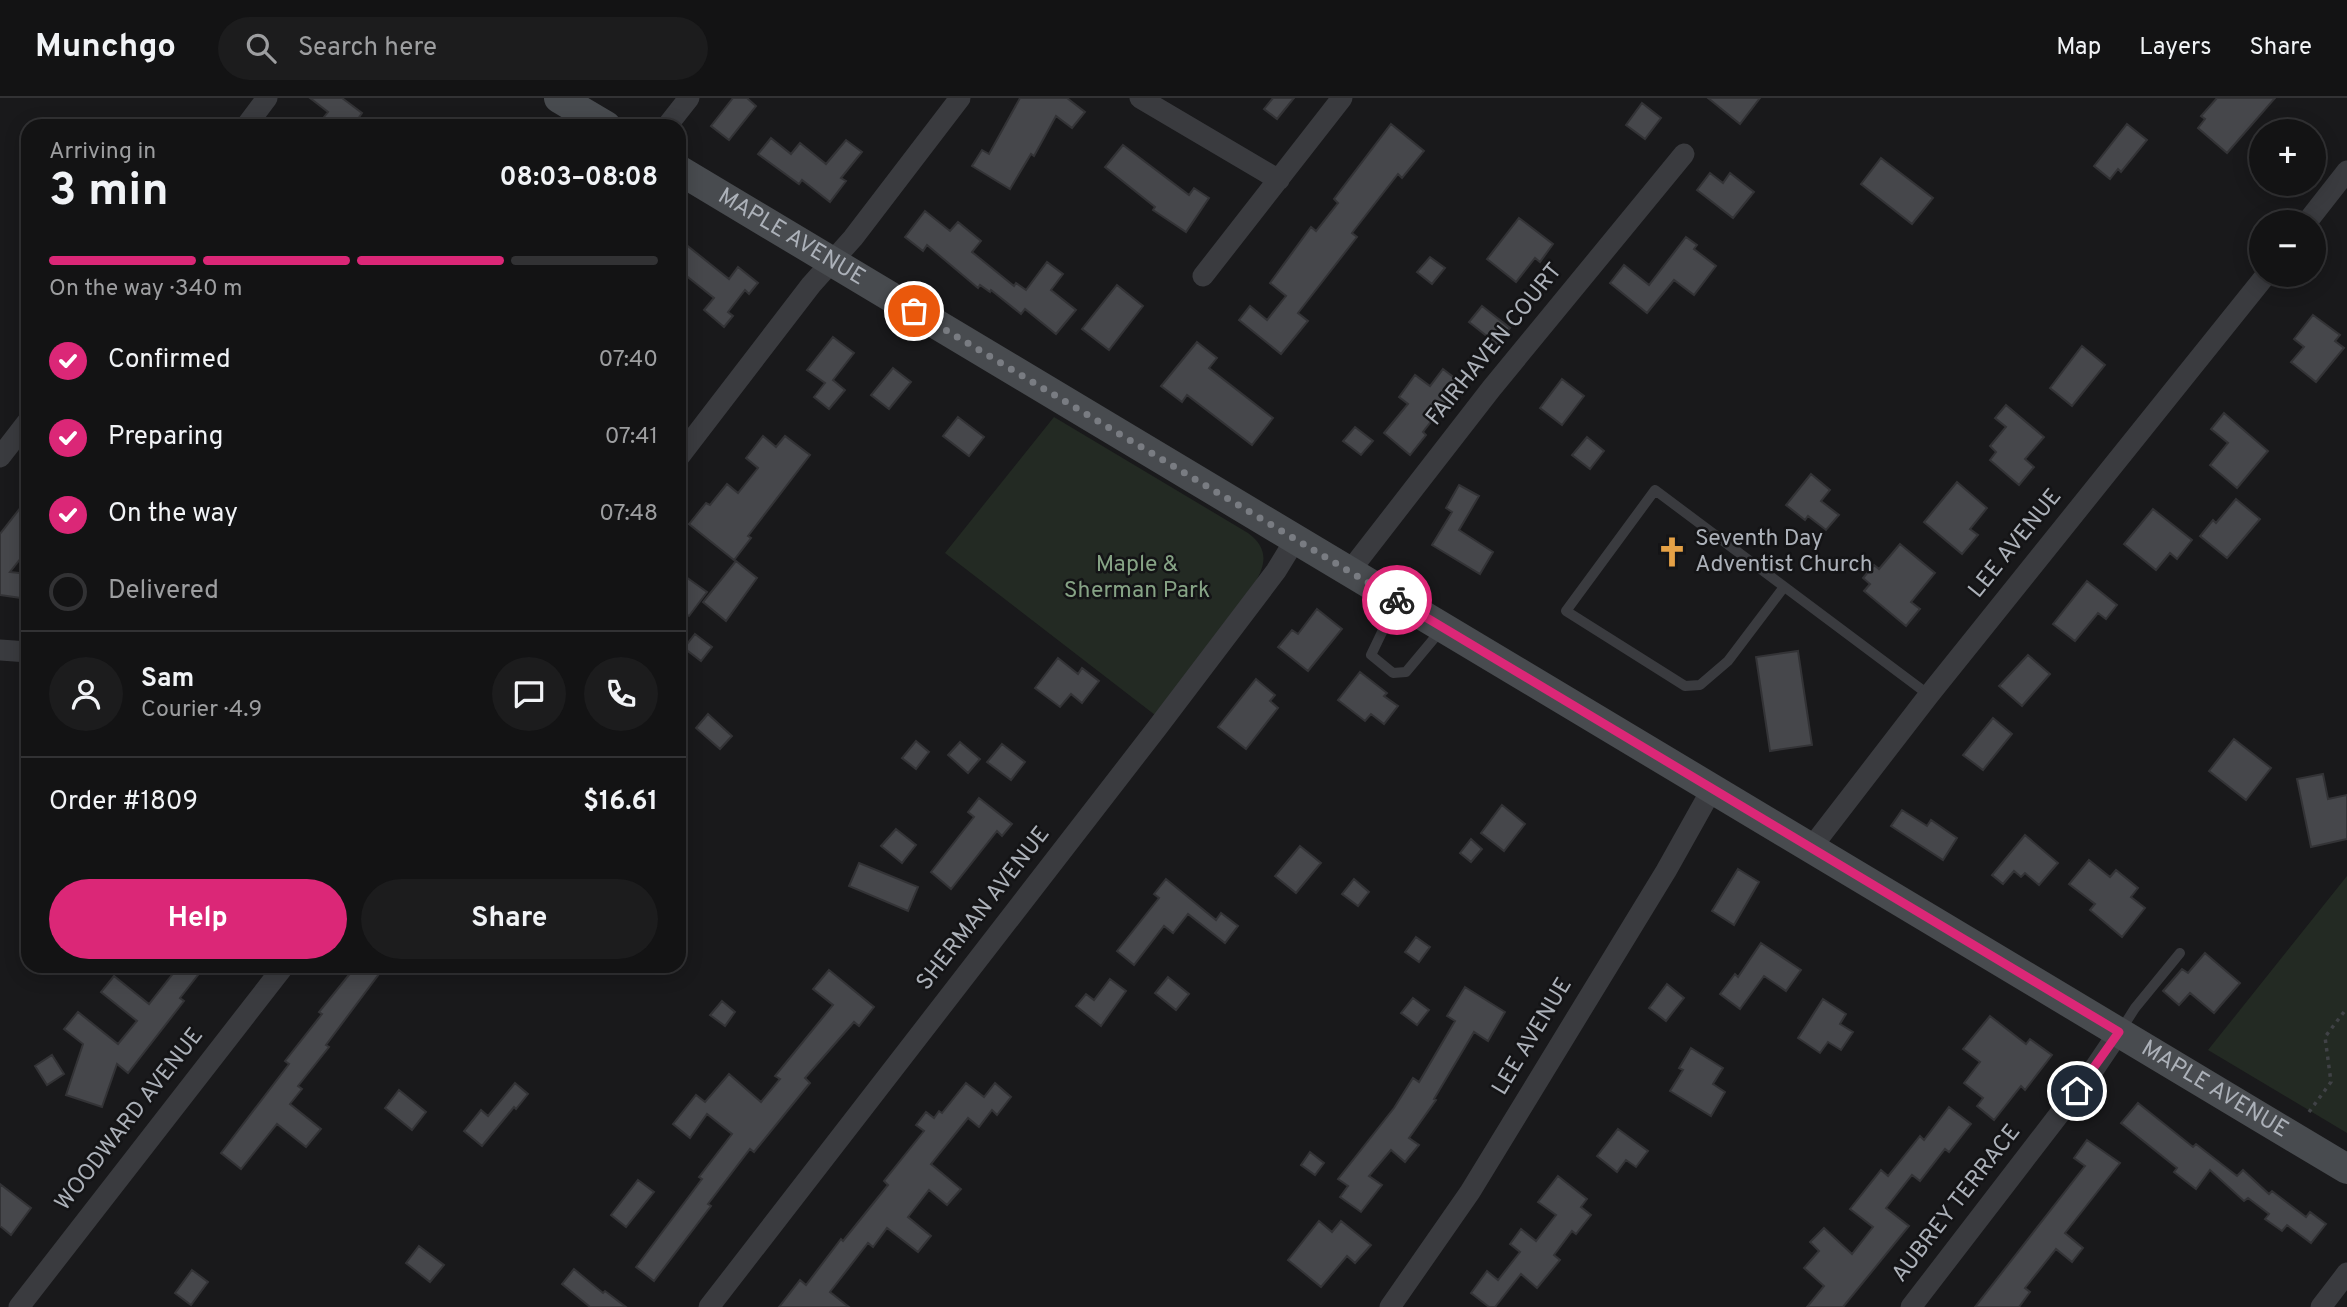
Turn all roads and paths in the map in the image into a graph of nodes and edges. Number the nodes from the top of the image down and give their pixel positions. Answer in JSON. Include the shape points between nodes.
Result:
{"nodes":[{"id":1,"x":267,"y":98,"type":"edge"},
{"id":2,"x":559,"y":98,"type":"edge"},
{"id":3,"x":689,"y":98,"type":"edge"},
{"id":4,"x":960,"y":98,"type":"edge"},
{"id":5,"x":1140,"y":98,"type":"edge"},
{"id":6,"x":1342,"y":98,"type":"edge"},
{"id":7,"x":251,"y":119,"type":"edge"},
{"id":8,"x":594,"y":119,"type":"edge"},
{"id":9,"x":672,"y":119,"type":"edge"},
{"id":10,"x":1684,"y":154,"type":"dead end"},
{"id":11,"x":2347,"y":171,"type":"edge"},
{"id":12,"x":686,"y":174,"type":"edge"},
{"id":13,"x":1279,"y":180,"type":"junction"},
{"id":14,"x":2316,"y":210,"type":"edge"},
{"id":15,"x":832,"y":262,"type":"junction"},
{"id":16,"x":1203,"y":276,"type":"dead end"},
{"id":17,"x":2256,"y":287,"type":"edge"},
{"id":18,"x":21,"y":430,"type":"edge"},
{"id":19,"x":686,"y":448,"type":"edge"},
{"id":20,"x":0,"y":457,"type":"edge"},
{"id":21,"x":1295,"y":540,"type":"junction"},
{"id":22,"x":1349,"y":572,"type":"junction"},
{"id":23,"x":1784,"y":587,"type":"junction"},
{"id":24,"x":1397,"y":600,"type":"junction"},
{"id":25,"x":1443,"y":628,"type":"junction"},
{"id":26,"x":0,"y":650,"type":"edge"},
{"id":27,"x":21,"y":652,"type":"edge"},
{"id":28,"x":1929,"y":695,"type":"junction"},
{"id":29,"x":1712,"y":789,"type":"junction"},
{"id":30,"x":1811,"y":848,"type":"junction"},
{"id":31,"x":2180,"y":953,"type":"dead end"},
{"id":32,"x":279,"y":973,"type":"edge"},
{"id":33,"x":2347,"y":1008,"type":"edge"},
{"id":34,"x":2119,"y":1032,"type":"junction"},
{"id":35,"x":2309,"y":1112,"type":"dead end"},
{"id":36,"x":2347,"y":1169,"type":"edge"},
{"id":37,"x":2347,"y":1273,"type":"edge"},
{"id":38,"x":19,"y":1307,"type":"edge"},
{"id":39,"x":709,"y":1307,"type":"edge"},
{"id":40,"x":1390,"y":1307,"type":"edge"},
{"id":41,"x":1910,"y":1307,"type":"edge"},
{"id":42,"x":2321,"y":1307,"type":"edge"}],
"edges":[{"from":1,"to":7,"type":"street"},
{"from":2,"to":8,"type":"main road"},
{"from":3,"to":9,"type":"street"},
{"from":4,"to":15,"type":"street"},
{"from":5,"to":13,"type":"street"},
{"from":6,"to":13,"type":"street"},
{"from":10,"to":22,"type":"street","name":"FAIRHAVEN COURT"},
{"from":11,"to":14,"type":"street"},
{"from":12,"to":15,"type":"main road","name":"MAPLE AVENUE"},
{"from":13,"to":16,"type":"street"},
{"from":15,"to":19,"type":"street"},
{"from":15,"to":21,"type":"main road","name":"MAPLE AVENUE"},
{"from":17,"to":28,"type":"street","name":"LEE AVENUE"},
{"from":18,"to":20,"type":"street"},
{"from":21,"to":22,"type":"main road","name":"MAPLE AVENUE"},
{"from":21,"to":39,"type":"street","name":"SHERMAN AVENUE","via":[[1148,739]]},
{"from":22,"to":24,"type":"main road","name":"MAPLE AVENUE"},
{"from":23,"to":23,"type":"lane","via":[[1655,490],[1566,611],[1685,686],[1700,685],[1728,661]]},
{"from":23,"to":28,"type":"lane"},
{"from":24,"to":25,"type":"main road","name":"MAPLE AVENUE"},
{"from":24,"to":25,"type":"lane","via":[[1371,654],[1393,673],[1406,672]]},
{"from":25,"to":29,"type":"main road","name":"MAPLE AVENUE"},
{"from":26,"to":27,"type":"street"},
{"from":28,"to":30,"type":"street","name":"LEE AVENUE"},
{"from":29,"to":30,"type":"main road","name":"MAPLE AVENUE"},
{"from":29,"to":40,"type":"street","name":"LEE AVENUE","via":[[1470,1192]]},
{"from":30,"to":34,"type":"main road","name":"MAPLE AVENUE"},
{"from":31,"to":34,"type":"lane"},
{"from":32,"to":38,"type":"street","name":"WOODWARD AVENUE"},
{"from":33,"to":35,"type":"path","via":[[2325,1037],[2331,1082]]},
{"from":34,"to":36,"type":"main road","name":"MAPLE AVENUE"},
{"from":34,"to":41,"type":"street","name":"AUBREY TERRACE"},
{"from":37,"to":42,"type":"street"}]}
